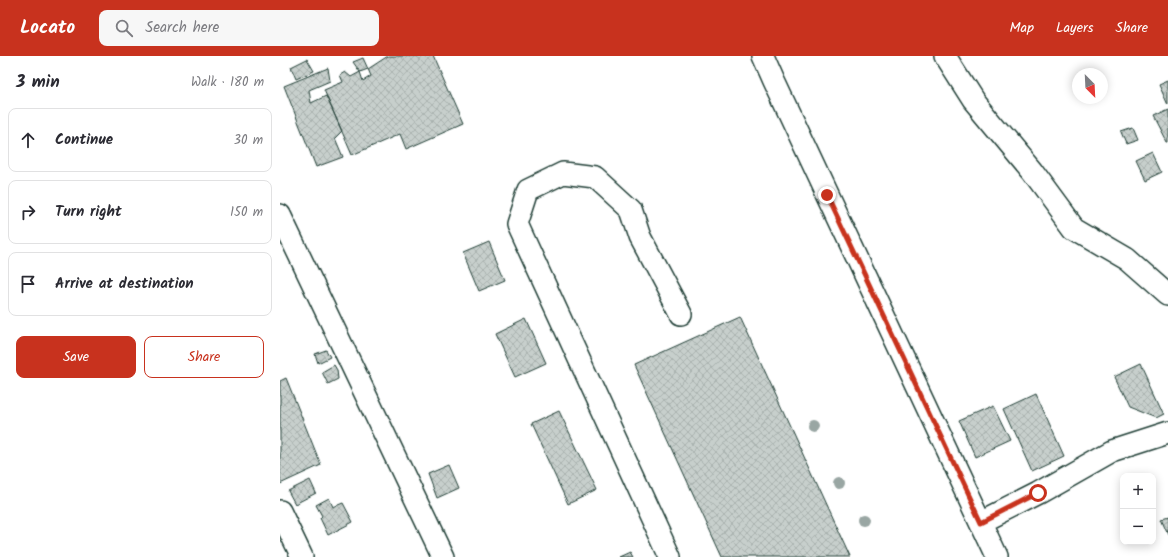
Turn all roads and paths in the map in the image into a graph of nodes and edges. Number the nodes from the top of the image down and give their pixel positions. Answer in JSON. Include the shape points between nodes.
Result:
{"nodes":[{"id":1,"x":764,"y":56,"type":"edge"},
{"id":2,"x":771,"y":56,"type":"edge"},
{"id":3,"x":945,"y":56,"type":"edge"},
{"id":4,"x":774,"y":81,"type":"junction"},
{"id":5,"x":280,"y":215,"type":"edge"},
{"id":6,"x":1168,"y":295,"type":"edge"},
{"id":7,"x":681,"y":314,"type":"dead end"},
{"id":8,"x":1168,"y":433,"type":"edge"},
{"id":9,"x":280,"y":511,"type":"edge"},
{"id":10,"x":981,"y":522,"type":"junction"},
{"id":11,"x":302,"y":557,"type":"edge"},
{"id":12,"x":443,"y":557,"type":"edge"},
{"id":13,"x":670,"y":557,"type":"edge"},
{"id":14,"x":997,"y":557,"type":"edge"}],
"edges":[{"from":1,"to":4,"type":"street"},
{"from":2,"to":4,"type":"street"},
{"from":3,"to":6,"type":"street","via":[[973,100],[1032,171],[1074,228],[1127,259]]},
{"from":4,"to":10,"type":"street"},
{"from":5,"to":12,"type":"street"},
{"from":7,"to":13,"type":"street","via":[[640,237],[631,210],[595,176],[563,173],[528,190],[517,224]]},
{"from":8,"to":10,"type":"street","via":[[1112,451]]},
{"from":9,"to":11,"type":"street"},
{"from":10,"to":14,"type":"street"}]}
